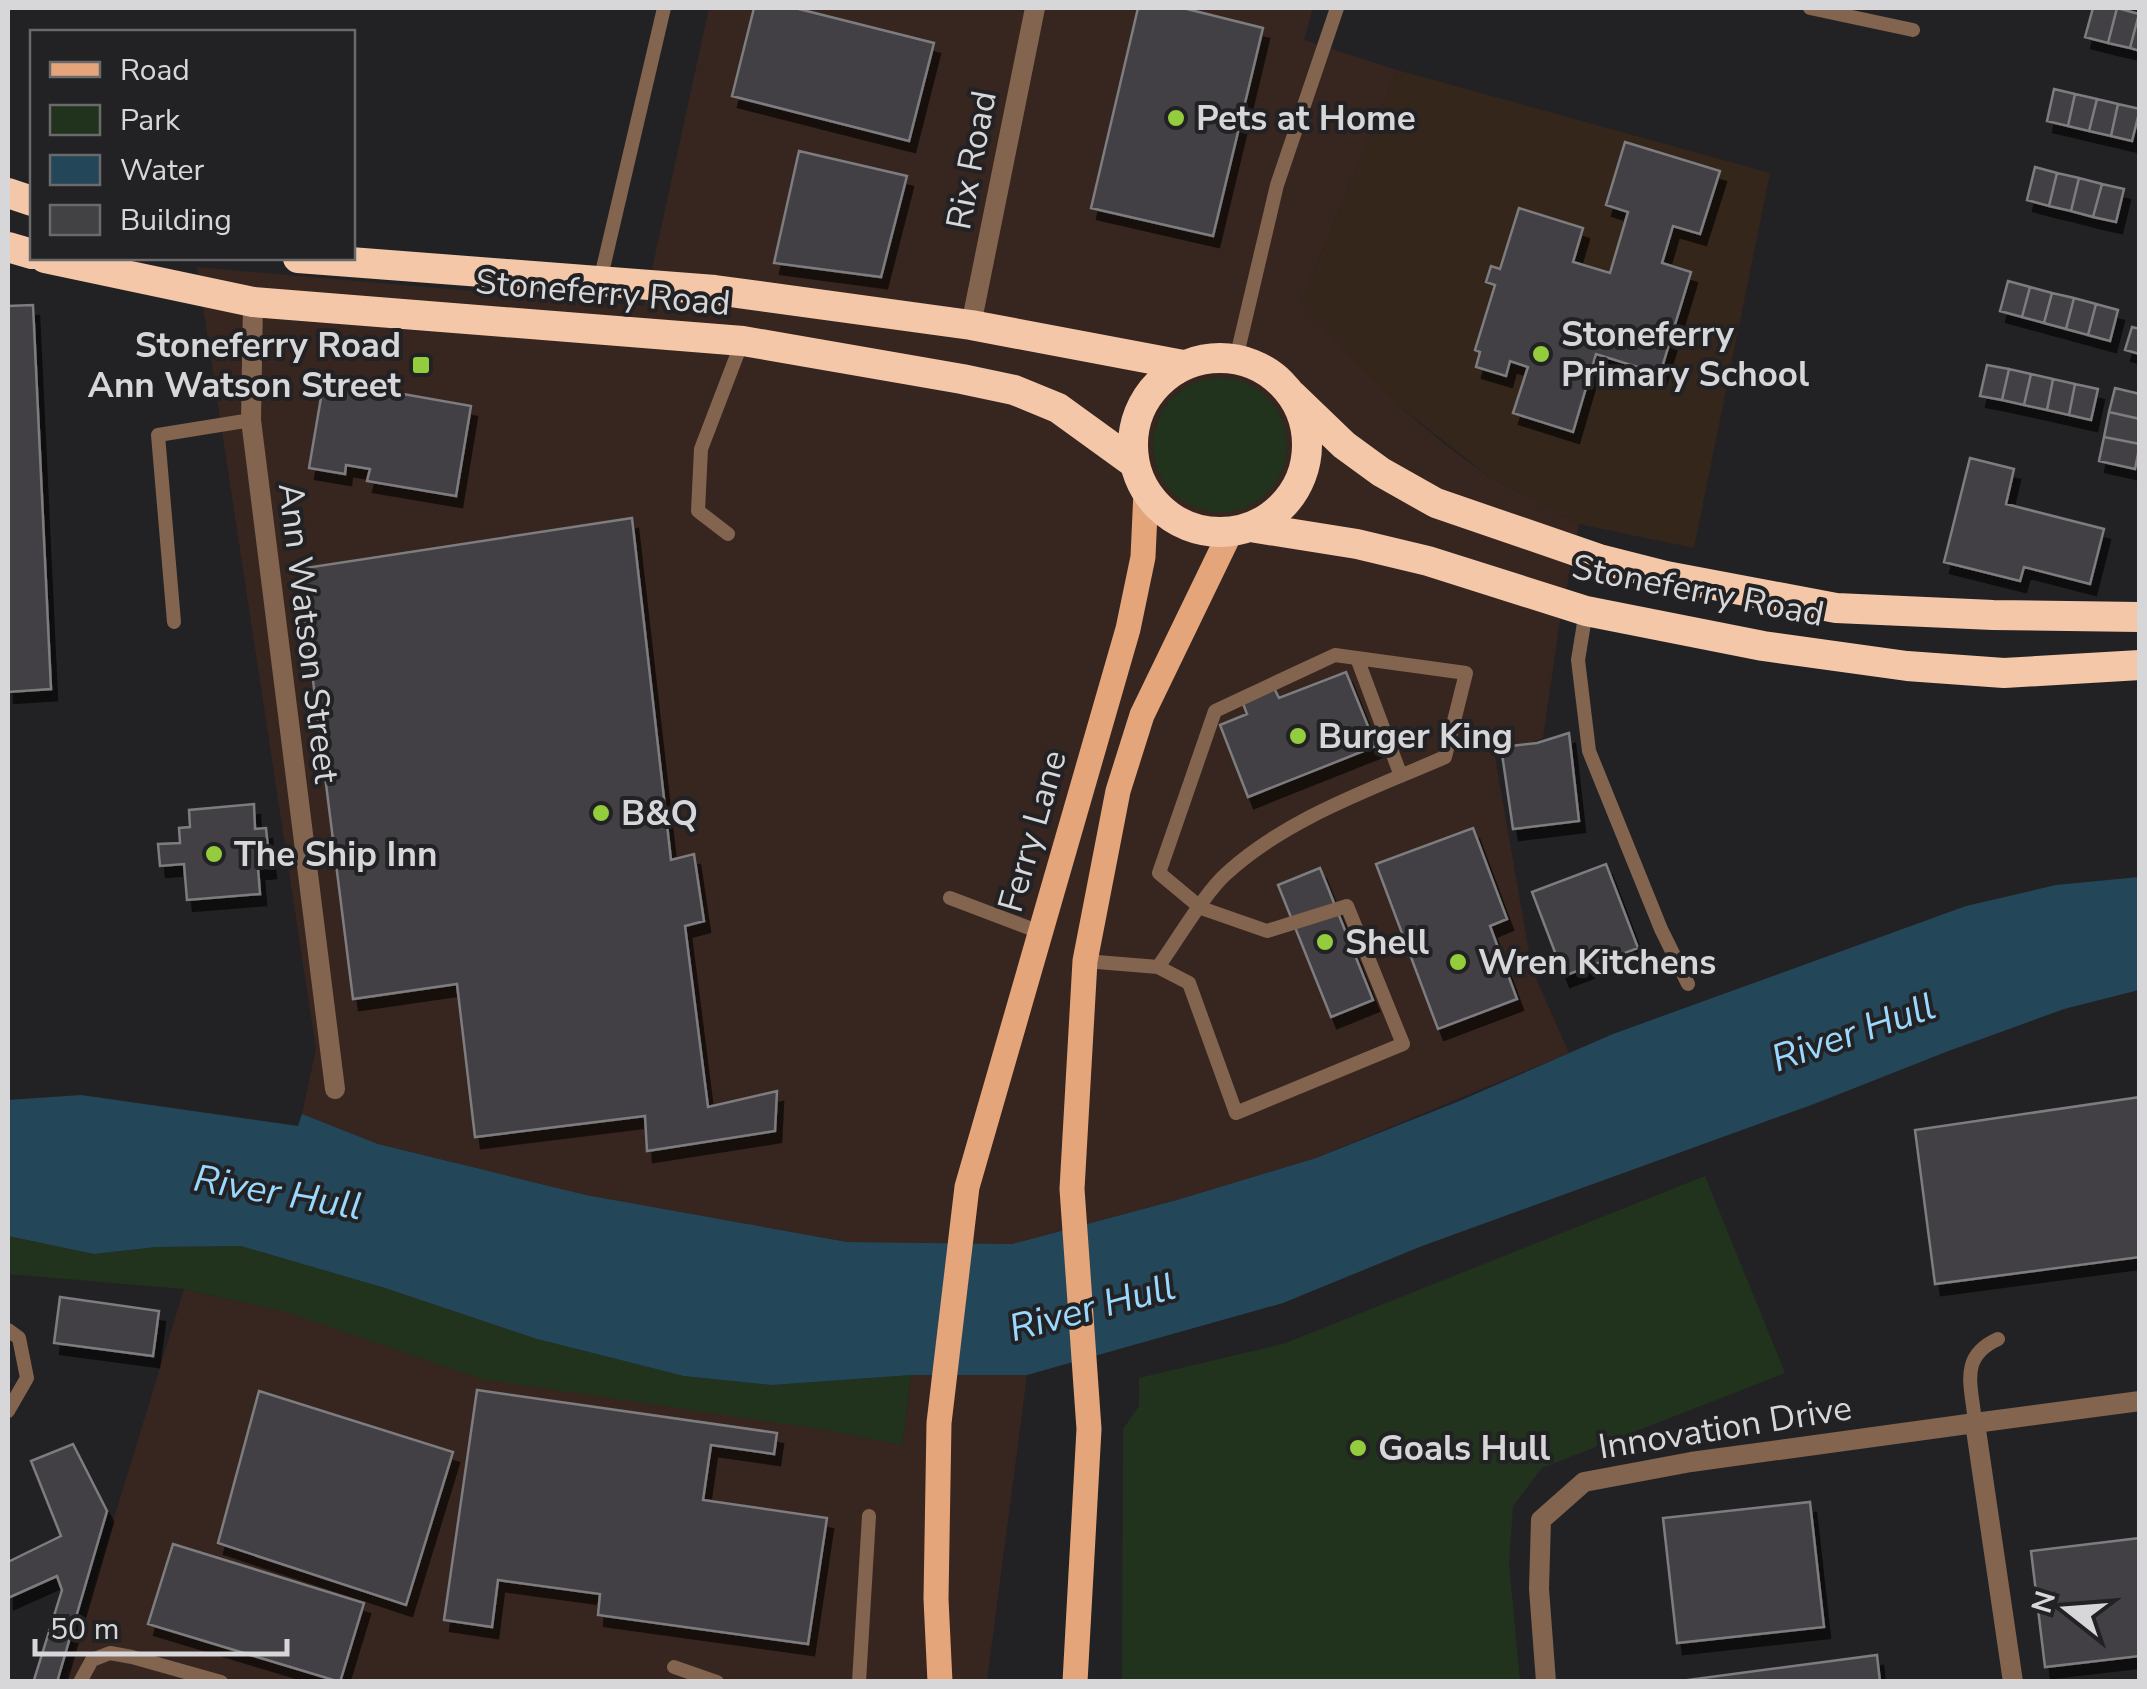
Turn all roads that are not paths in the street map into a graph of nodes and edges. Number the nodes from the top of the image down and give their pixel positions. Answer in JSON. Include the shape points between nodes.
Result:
{"nodes":[{"id":1,"x":664,"y":8,"type":"edge"},
{"id":2,"x":1035,"y":8,"type":"edge"},
{"id":3,"x":1337,"y":8,"type":"edge"},
{"id":4,"x":1810,"y":8,"type":"edge"},
{"id":5,"x":1913,"y":30,"type":"dead end"},
{"id":6,"x":54,"y":260,"type":"edge"},
{"id":7,"x":324,"y":260,"type":"edge"},
{"id":8,"x":600,"y":281,"type":"junction"},
{"id":9,"x":252,"y":302,"type":"junction"},
{"id":10,"x":971,"y":326,"type":"junction"},
{"id":11,"x":743,"y":341,"type":"junction"},
{"id":12,"x":1236,"y":359,"type":"junction"},
{"id":13,"x":1183,"y":365,"type":"junction"},
{"id":14,"x":1292,"y":396,"type":"junction"},
{"id":15,"x":251,"y":420,"type":"junction"},
{"id":16,"x":1140,"y":477,"type":"junction"},
{"id":17,"x":1241,"y":529,"type":"junction"},
{"id":18,"x":728,"y":534,"type":"dead end"},
{"id":19,"x":1586,"y":611,"type":"junction"},
{"id":20,"x":2140,"y":617,"type":"edge"},
{"id":21,"x":174,"y":622,"type":"dead end"},
{"id":22,"x":1357,"y":658,"type":"junction"},
{"id":23,"x":2140,"y":665,"type":"edge"},
{"id":24,"x":1401,"y":776,"type":"junction"},
{"id":25,"x":950,"y":898,"type":"dead end"},
{"id":26,"x":1200,"y":908,"type":"junction"},
{"id":27,"x":1040,"y":932,"type":"junction"},
{"id":28,"x":1085,"y":962,"type":"junction"},
{"id":29,"x":1158,"y":967,"type":"junction"},
{"id":30,"x":1688,"y":984,"type":"dead end"},
{"id":31,"x":334,"y":1089,"type":"dead end"},
{"id":32,"x":8,"y":1330,"type":"edge"},
{"id":33,"x":1998,"y":1339,"type":"dead end"},
{"id":34,"x":2140,"y":1401,"type":"edge"},
{"id":35,"x":8,"y":1412,"type":"edge"},
{"id":36,"x":1975,"y":1423,"type":"junction"},
{"id":37,"x":869,"y":1516,"type":"dead end"},
{"id":38,"x":674,"y":1667,"type":"dead end"},
{"id":39,"x":80,"y":1682,"type":"edge"},
{"id":40,"x":221,"y":1682,"type":"edge"},
{"id":41,"x":716,"y":1682,"type":"edge"},
{"id":42,"x":859,"y":1682,"type":"edge"},
{"id":43,"x":940,"y":1682,"type":"edge"},
{"id":44,"x":1075,"y":1682,"type":"edge"},
{"id":45,"x":1546,"y":1682,"type":"edge"},
{"id":46,"x":2013,"y":1682,"type":"edge"}],
"edges":[{"from":1,"to":8,"type":"lane"},
{"from":2,"to":10,"type":"street","name":"Rix Road"},
{"from":3,"to":12,"type":"lane","via":[[1277,185]]},
{"from":4,"to":5,"type":"lane"},
{"from":6,"to":9,"type":"highway","name":"Stoneferry Road"},
{"from":7,"to":8,"type":"highway","name":"Stoneferry Road"},
{"from":8,"to":10,"type":"highway","name":"Stoneferry Road"},
{"from":9,"to":11,"type":"highway","name":"Stoneferry Road"},
{"from":9,"to":15,"type":"street","name":"Ann Watson Street"},
{"from":10,"to":13,"type":"highway","name":"Stoneferry Road"},
{"from":11,"to":16,"type":"highway","name":"Stoneferry Road","via":[[1014,390],[1058,408]]},
{"from":11,"to":18,"type":"lane","via":[[701,449],[698,511]]},
{"from":12,"to":13,"type":"highway"},
{"from":12,"to":14,"type":"highway","via":[[1267,372]]},
{"from":13,"to":16,"type":"highway","via":[[1142,406],[1133,434]]},
{"from":14,"to":17,"type":"highway","via":[[1307,445],[1303,471],[1273,514]]},
{"from":14,"to":20,"type":"highway","name":"Stoneferry Road","via":[[1344,446],[1436,503],[1599,559],[1836,608]]},
{"from":15,"to":21,"type":"lane","via":[[158,435]]},
{"from":15,"to":31,"type":"street","name":"Ann Watson Street"},
{"from":16,"to":17,"type":"highway","via":[[1162,510],[1183,524]]},
{"from":16,"to":27,"type":"main road","name":"Ferry Lane","via":[[1143,557],[1128,629]]},
{"from":17,"to":19,"type":"highway","name":"Stoneferry Road","via":[[1308,534],[1428,561]]},
{"from":17,"to":28,"type":"main road","name":"Ferry Lane","via":[[1142,715],[1118,791]]},
{"from":19,"to":23,"type":"highway","name":"Stoneferry Road","via":[[1907,666],[2004,672]]},
{"from":19,"to":30,"type":"lane","via":[[1578,660],[1589,751]]},
{"from":22,"to":24,"type":"lane"},
{"from":22,"to":24,"type":"lane","via":[[1466,673],[1445,756]]},
{"from":22,"to":26,"type":"lane","via":[[1335,655],[1215,711],[1159,872]]},
{"from":24,"to":26,"type":"lane","via":[[1301,820],[1224,874]]},
{"from":25,"to":27,"type":"lane"},
{"from":26,"to":29,"type":"lane"},
{"from":26,"to":29,"type":"lane","via":[[1267,931],[1347,906],[1403,1044],[1236,1113],[1190,983]]},
{"from":27,"to":43,"type":"main road","name":"Ferry Lane","via":[[967,1187],[938,1424]]},
{"from":28,"to":29,"type":"lane"},
{"from":28,"to":44,"type":"main road","name":"Ferry Lane","via":[[1072,1189],[1089,1429]]},
{"from":32,"to":35,"type":"lane","via":[[19,1338],[27,1378]]},
{"from":33,"to":36,"type":"lane","via":[[1970,1363]]},
{"from":34,"to":36,"type":"street","name":"Innovation Drive"},
{"from":36,"to":45,"type":"street","name":"Innovation Drive","via":[[1584,1482],[1541,1520]]},
{"from":36,"to":46,"type":"street"},
{"from":37,"to":42,"type":"lane"},
{"from":38,"to":41,"type":"lane"},
{"from":39,"to":40,"type":"lane","via":[[92,1660],[110,1653]]}]}
